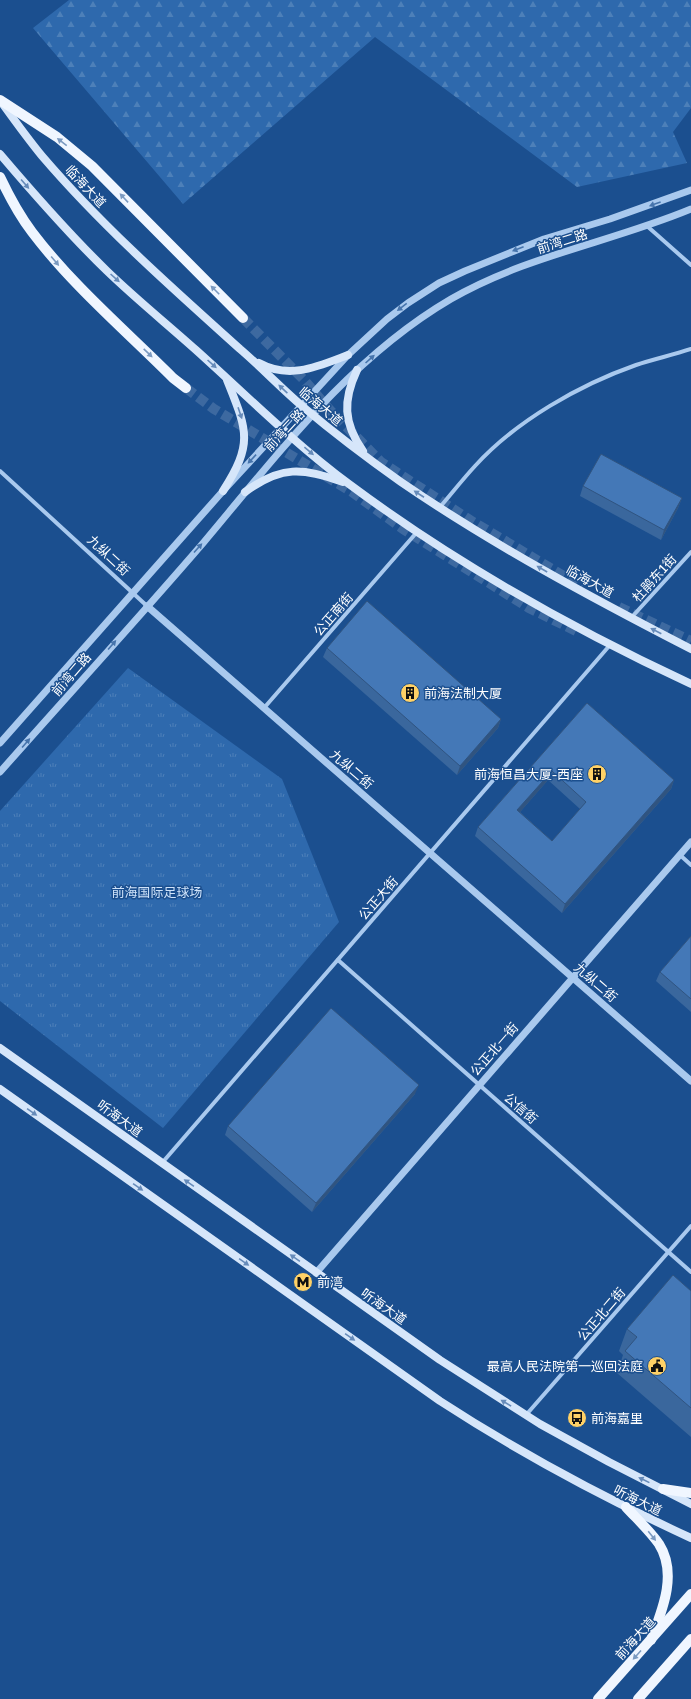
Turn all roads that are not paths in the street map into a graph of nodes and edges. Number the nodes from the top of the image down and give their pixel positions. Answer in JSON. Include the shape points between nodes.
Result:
{"nodes":[{"id":1,"x":0,"y":100,"type":"edge"},
{"id":2,"x":0,"y":154,"type":"edge"},
{"id":3,"x":0,"y":177,"type":"edge"},
{"id":4,"x":691,"y":190,"type":"edge"},
{"id":5,"x":691,"y":209,"type":"edge"},
{"id":6,"x":647,"y":226,"type":"junction"},
{"id":7,"x":691,"y":265,"type":"edge"},
{"id":8,"x":243,"y":318,"type":"tunnel mouth"},
{"id":9,"x":691,"y":349,"type":"edge"},
{"id":10,"x":348,"y":355,"type":"junction"},
{"id":11,"x":252,"y":359,"type":"junction"},
{"id":12,"x":357,"y":370,"type":"junction"},
{"id":13,"x":226,"y":377,"type":"junction"},
{"id":14,"x":186,"y":388,"type":"tunnel mouth"},
{"id":15,"x":302,"y":406,"type":"junction"},
{"id":16,"x":314,"y":416,"type":"junction"},
{"id":17,"x":281,"y":428,"type":"junction"},
{"id":18,"x":292,"y":437,"type":"junction"},
{"id":19,"x":367,"y":456,"type":"junction"},
{"id":20,"x":0,"y":471,"type":"edge"},
{"id":21,"x":348,"y":484,"type":"junction"},
{"id":22,"x":223,"y":491,"type":"junction"},
{"id":23,"x":245,"y":492,"type":"junction"},
{"id":24,"x":440,"y":507,"type":"junction"},
{"id":25,"x":417,"y":532,"type":"junction"},
{"id":26,"x":691,"y":552,"type":"edge"},
{"id":27,"x":133,"y":593,"type":"junction"},
{"id":28,"x":147,"y":606,"type":"junction"},
{"id":29,"x":631,"y":618,"type":"junction"},
{"id":30,"x":610,"y":644,"type":"junction"},
{"id":31,"x":691,"y":649,"type":"edge"},
{"id":32,"x":691,"y":684,"type":"edge"},
{"id":33,"x":264,"y":708,"type":"junction"},
{"id":34,"x":0,"y":743,"type":"edge"},
{"id":35,"x":0,"y":772,"type":"edge"},
{"id":36,"x":691,"y":842,"type":"edge"},
{"id":37,"x":430,"y":853,"type":"junction"},
{"id":38,"x":680,"y":855,"type":"junction"},
{"id":39,"x":691,"y":865,"type":"edge"},
{"id":40,"x":338,"y":960,"type":"junction"},
{"id":41,"x":572,"y":978,"type":"junction"},
{"id":42,"x":0,"y":1048,"type":"edge"},
{"id":43,"x":691,"y":1081,"type":"edge"},
{"id":44,"x":480,"y":1085,"type":"junction"},
{"id":45,"x":0,"y":1089,"type":"edge"},
{"id":46,"x":162,"y":1164,"type":"junction"},
{"id":47,"x":691,"y":1226,"type":"edge"},
{"id":48,"x":668,"y":1252,"type":"junction"},
{"id":49,"x":691,"y":1272,"type":"edge"},
{"id":50,"x":316,"y":1273,"type":"junction"},
{"id":51,"x":526,"y":1415,"type":"junction"},
{"id":52,"x":663,"y":1489,"type":"junction"},
{"id":53,"x":691,"y":1493,"type":"edge"},
{"id":54,"x":691,"y":1504,"type":"edge"},
{"id":55,"x":626,"y":1507,"type":"junction"},
{"id":56,"x":691,"y":1538,"type":"edge"},
{"id":57,"x":691,"y":1594,"type":"edge"},
{"id":58,"x":691,"y":1639,"type":"edge"},
{"id":59,"x":651,"y":1640,"type":"junction"},
{"id":60,"x":598,"y":1699,"type":"edge"},
{"id":61,"x":638,"y":1699,"type":"edge"}],
"edges":[{"from":8,"to":1,"type":"main road","one_way":true,"via":[[92,166],[57,137]]},
{"from":1,"to":11,"type":"main road","name":"临海大道","via":[[40,154],[87,205],[175,290]]},
{"from":2,"to":13,"type":"main road","one_way":true,"via":[[107,271]]},
{"from":3,"to":14,"type":"main road","one_way":true,"via":[[31,231],[60,267]]},
{"from":4,"to":10,"type":"street","name":"前湾二路","one_way":true,"via":[[544,239],[439,283],[408,302]]},
{"from":5,"to":6,"type":"street","name":"前湾二路"},
{"from":6,"to":7,"type":"street"},
{"from":12,"to":6,"type":"street","name":"前湾二路","one_way":true,"via":[[406,329],[481,283],[560,253]]},
{"from":9,"to":24,"type":"street","via":[[614,373],[551,406],[493,448]]},
{"from":10,"to":11,"type":"main road","via":[[297,372],[266,367]]},
{"from":10,"to":15,"type":"street","name":"前湾二路"},
{"from":15,"to":11,"type":"main road","name":"临海大道","one_way":true},
{"from":12,"to":16,"type":"street","name":"前湾二路"},
{"from":12,"to":19,"type":"main road","via":[[350,386],[348,422]]},
{"from":13,"to":17,"type":"main road"},
{"from":13,"to":22,"type":"main road","one_way":true,"via":[[240,412],[244,444],[234,473]]},
{"from":15,"to":16,"type":"main road","name":"临海大道"},
{"from":15,"to":17,"type":"street","name":"前湾二路"},
{"from":16,"to":18,"type":"street","name":"前湾二路"},
{"from":16,"to":19,"type":"main road","name":"临海大道"},
{"from":17,"to":18,"type":"main road"},
{"from":17,"to":22,"type":"street","name":"前湾二路","one_way":true},
{"from":18,"to":21,"type":"main road","one_way":true},
{"from":18,"to":23,"type":"street","name":"前湾二路"},
{"from":24,"to":19,"type":"main road","name":"临海大道","one_way":true},
{"from":20,"to":27,"type":"street","name":"九纵二街"},
{"from":21,"to":23,"type":"main road","via":[[310,472],[294,471],[270,476]]},
{"from":21,"to":25,"type":"main road"},
{"from":22,"to":27,"type":"street","name":"前湾二路"},
{"from":28,"to":23,"type":"street","name":"前湾二路","one_way":true},
{"from":29,"to":24,"type":"main road","name":"临海大道","one_way":true,"via":[[522,557]]},
{"from":25,"to":30,"type":"main road","via":[[529,601]]},
{"from":25,"to":33,"type":"street","name":"公正南街"},
{"from":26,"to":29,"type":"street","name":"杜鹃东1街"},
{"from":27,"to":28,"type":"street","name":"九纵二街"},
{"from":27,"to":34,"type":"street","name":"前湾二路"},
{"from":28,"to":33,"type":"street","name":"九纵二街"},
{"from":35,"to":28,"type":"street","name":"前湾二路","one_way":true},
{"from":31,"to":29,"type":"main road","name":"临海大道","one_way":true},
{"from":30,"to":32,"type":"main road"},
{"from":30,"to":37,"type":"street","name":"公正大街"},
{"from":33,"to":37,"type":"street","name":"九纵二街"},
{"from":36,"to":38,"type":"street","name":"公正北一街"},
{"from":37,"to":40,"type":"street","name":"公正大街"},
{"from":37,"to":41,"type":"street","name":"九纵二街"},
{"from":38,"to":39,"type":"street"},
{"from":38,"to":41,"type":"street","name":"公正北一街"},
{"from":40,"to":44,"type":"street","name":"公信街"},
{"from":40,"to":46,"type":"street","name":"公正大街"},
{"from":41,"to":43,"type":"street","name":"九纵二街"},
{"from":41,"to":44,"type":"street","name":"公正北一街"},
{"from":42,"to":46,"type":"main road","name":"听海大道"},
{"from":44,"to":48,"type":"street","name":"公信街"},
{"from":44,"to":50,"type":"street","name":"公正北一街"},
{"from":45,"to":55,"type":"main road","name":"听海大道","one_way":true,"via":[[440,1401],[528,1456]]},
{"from":50,"to":46,"type":"main road","name":"听海大道","one_way":true},
{"from":47,"to":48,"type":"street","name":"公正北二街"},
{"from":48,"to":49,"type":"street","name":"公信街"},
{"from":48,"to":51,"type":"street","name":"公正北二街"},
{"from":51,"to":50,"type":"main road","name":"听海大道","one_way":true,"via":[[440,1360]]},
{"from":52,"to":51,"type":"main road","name":"听海大道","one_way":true},
{"from":52,"to":53,"type":"main road"},
{"from":52,"to":54,"type":"main road","name":"听海大道"},
{"from":55,"to":56,"type":"main road","name":"听海大道"},
{"from":55,"to":59,"type":"main road","one_way":true,"via":[[659,1544],[667,1564],[668,1577],[662,1611]]},
{"from":57,"to":59,"type":"main road","name":"前海大道"},
{"from":58,"to":61,"type":"main road"},
{"from":59,"to":60,"type":"main road","name":"前海大道","one_way":true}]}
